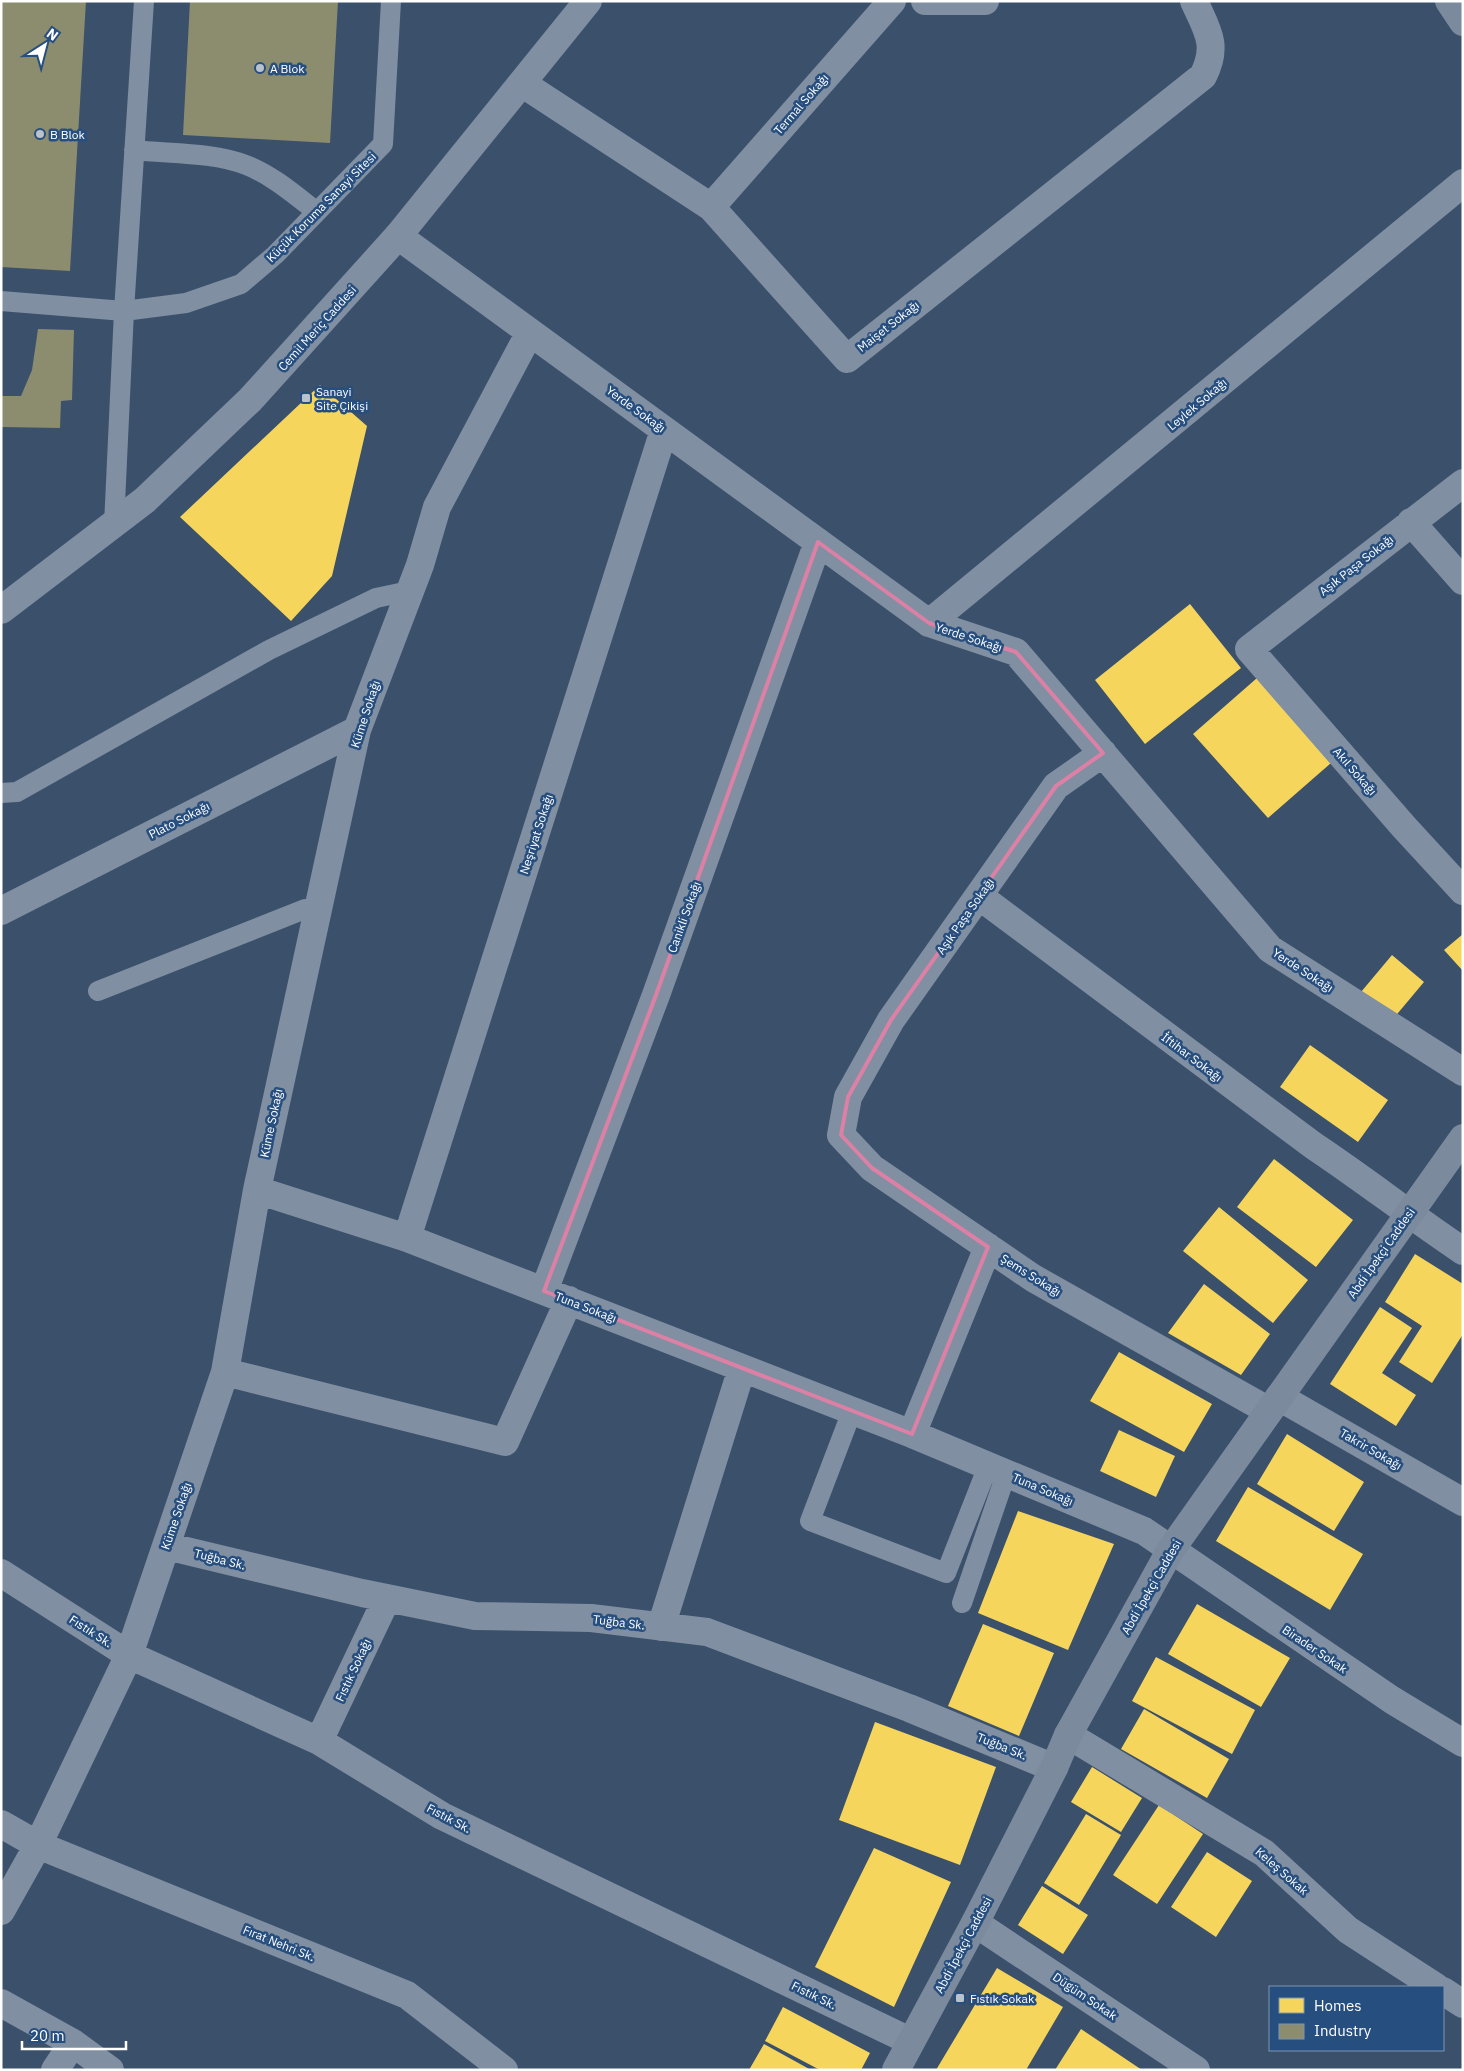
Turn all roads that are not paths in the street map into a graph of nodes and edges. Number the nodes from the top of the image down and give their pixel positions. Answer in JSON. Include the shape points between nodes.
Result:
{"nodes":[{"id":1,"x":144,"y":1,"type":"edge"},
{"id":2,"x":392,"y":1,"type":"edge"},
{"id":3,"x":588,"y":1,"type":"edge"},
{"id":4,"x":892,"y":1,"type":"edge"},
{"id":5,"x":925,"y":1,"type":"edge"},
{"id":6,"x":985,"y":1,"type":"edge"},
{"id":7,"x":1194,"y":1,"type":"edge"},
{"id":8,"x":1449,"y":1,"type":"edge"},
{"id":9,"x":1463,"y":22,"type":"edge"},
{"id":10,"x":523,"y":84,"type":"junction"},
{"id":11,"x":134,"y":150,"type":"junction"},
{"id":12,"x":1463,"y":183,"type":"edge"},
{"id":13,"x":711,"y":207,"type":"junction"},
{"id":14,"x":317,"y":212,"type":"junction"},
{"id":15,"x":398,"y":236,"type":"junction"},
{"id":16,"x":1,"y":301,"type":"edge"},
{"id":17,"x":124,"y":311,"type":"junction"},
{"id":18,"x":530,"y":332,"type":"junction"},
{"id":19,"x":664,"y":430,"type":"junction"},
{"id":20,"x":1463,"y":483,"type":"edge"},
{"id":21,"x":1411,"y":522,"type":"junction"},
{"id":22,"x":114,"y":525,"type":"junction"},
{"id":23,"x":818,"y":542,"type":"junction"},
{"id":24,"x":1463,"y":581,"type":"edge"},
{"id":25,"x":410,"y":591,"type":"junction"},
{"id":26,"x":1,"y":610,"type":"edge"},
{"id":27,"x":929,"y":623,"type":"junction"},
{"id":28,"x":1249,"y":649,"type":"joint"},
{"id":29,"x":357,"y":730,"type":"junction"},
{"id":30,"x":1103,"y":753,"type":"junction"},
{"id":31,"x":1,"y":794,"type":"edge"},
{"id":32,"x":1463,"y":891,"type":"edge"},
{"id":33,"x":978,"y":896,"type":"junction"},
{"id":34,"x":1,"y":911,"type":"edge"},
{"id":35,"x":317,"y":911,"type":"junction"},
{"id":36,"x":98,"y":991,"type":"dead end"},
{"id":37,"x":1463,"y":1072,"type":"edge"},
{"id":38,"x":848,"y":1098,"type":"joint"},
{"id":39,"x":1463,"y":1138,"type":"edge"},
{"id":40,"x":257,"y":1190,"type":"junction"},
{"id":41,"x":1408,"y":1215,"type":"junction"},
{"id":42,"x":407,"y":1238,"type":"junction"},
{"id":43,"x":988,"y":1247,"type":"junction"},
{"id":44,"x":1463,"y":1251,"type":"edge"},
{"id":45,"x":557,"y":1296,"type":"junction"},
{"id":46,"x":742,"y":1368,"type":"junction"},
{"id":47,"x":225,"y":1372,"type":"junction"},
{"id":48,"x":1274,"y":1404,"type":"junction"},
{"id":49,"x":852,"y":1411,"type":"junction"},
{"id":50,"x":912,"y":1434,"type":"junction"},
{"id":51,"x":997,"y":1470,"type":"junction"},
{"id":52,"x":1463,"y":1502,"type":"edge"},
{"id":53,"x":166,"y":1546,"type":"junction"},
{"id":54,"x":1170,"y":1551,"type":"junction"},
{"id":55,"x":1,"y":1573,"type":"edge"},
{"id":56,"x":387,"y":1598,"type":"junction"},
{"id":57,"x":962,"y":1603,"type":"dead end"},
{"id":58,"x":661,"y":1627,"type":"junction"},
{"id":59,"x":129,"y":1654,"type":"junction"},
{"id":60,"x":1068,"y":1735,"type":"junction"},
{"id":61,"x":320,"y":1741,"type":"junction"},
{"id":62,"x":1463,"y":1743,"type":"edge"},
{"id":63,"x":1054,"y":1768,"type":"junction"},
{"id":64,"x":1,"y":1824,"type":"edge"},
{"id":65,"x":38,"y":1844,"type":"junction"},
{"id":66,"x":1,"y":1911,"type":"edge"},
{"id":67,"x":975,"y":1923,"type":"junction"},
{"id":68,"x":1434,"y":1986,"type":"edge"},
{"id":69,"x":1444,"y":1992,"type":"edge"},
{"id":70,"x":1,"y":2003,"type":"edge"},
{"id":71,"x":1463,"y":2004,"type":"edge"},
{"id":72,"x":910,"y":2041,"type":"junction"},
{"id":73,"x":73,"y":2043,"type":"junction"},
{"id":74,"x":55,"y":2070,"type":"edge"},
{"id":75,"x":110,"y":2070,"type":"edge"},
{"id":76,"x":504,"y":2070,"type":"edge"},
{"id":77,"x":896,"y":2070,"type":"edge"},
{"id":78,"x":1196,"y":2070,"type":"edge"}],
"edges":[{"from":1,"to":11,"type":"lane"},
{"from":2,"to":14,"type":"lane","name":"Küçük Koruma Sanayi Sitesi","via":[[383,144]]},
{"from":3,"to":10,"type":"street","name":"Cemil Meriç Caddesi"},
{"from":4,"to":13,"type":"street","name":"Termal Sokağı"},
{"from":5,"to":6,"type":"street"},
{"from":7,"to":13,"type":"street","name":"Maişet Sokağı","via":[[1209,35],[1212,59],[1203,76],[847,359]]},
{"from":8,"to":9,"type":"main road"},
{"from":10,"to":13,"type":"street","name":"Maişet Sokağı"},
{"from":10,"to":15,"type":"street","name":"Cemil Meriç Caddesi"},
{"from":11,"to":14,"type":"lane","via":[[212,157],[246,165],[283,186]]},
{"from":11,"to":17,"type":"lane"},
{"from":12,"to":27,"type":"street","name":"Leylek Sokağı"},
{"from":14,"to":17,"type":"lane","name":"Küçük Koruma Sanayi Sitesi","via":[[241,284],[186,303]]},
{"from":15,"to":18,"type":"street","name":"Yerde Sokağı"},
{"from":15,"to":22,"type":"street","name":"Cemil Meriç Caddesi","via":[[250,400],[178,470]]},
{"from":16,"to":17,"type":"lane","name":"Küçük Koruma Sanayi Sitesi"},
{"from":17,"to":22,"type":"lane"},
{"from":18,"to":19,"type":"street","name":"Yerde Sokağı"},
{"from":18,"to":25,"type":"street","name":"Küme Sokağı","via":[[437,507]]},
{"from":19,"to":23,"type":"street","name":"Yerde Sokağı"},
{"from":19,"to":42,"type":"street","name":"Neşriyat Sokağı"},
{"from":20,"to":21,"type":"street","name":"Aşık Paşa Sokağı"},
{"from":21,"to":24,"type":"street"},
{"from":21,"to":28,"type":"street","name":"Aşık Paşa Sokağı"},
{"from":22,"to":26,"type":"street","name":"Cemil Meriç Caddesi"},
{"from":23,"to":27,"type":"street","name":"Yerde Sokağı"},
{"from":23,"to":45,"type":"street","name":"Canikli Sokağı","via":[[656,996]]},
{"from":25,"to":29,"type":"street","name":"Küme Sokağı"},
{"from":25,"to":31,"type":"lane","via":[[376,598],[269,650],[17,792]]},
{"from":27,"to":30,"type":"street","name":"Yerde Sokağı","via":[[1016,652]]},
{"from":28,"to":32,"type":"street","name":"Akıl Sokağı"},
{"from":29,"to":34,"type":"street","name":"Plato Sokağı"},
{"from":29,"to":35,"type":"street","name":"Küme Sokağı"},
{"from":30,"to":33,"type":"street","name":"Aşık Paşa Sokağı","via":[[1056,786]]},
{"from":30,"to":37,"type":"street","name":"Yerde Sokağı","via":[[1270,949]]},
{"from":33,"to":38,"type":"street","name":"Aşık Paşa Sokağı","via":[[891,1020]]},
{"from":33,"to":41,"type":"street","name":"İftihar Sokağı","via":[[1298,1135],[1368,1182]]},
{"from":35,"to":36,"type":"lane","via":[[305,910]]},
{"from":35,"to":40,"type":"street","name":"Küme Sokağı"},
{"from":38,"to":43,"type":"street","name":"Şems Sokağı","via":[[841,1135],[872,1168]]},
{"from":39,"to":41,"type":"main road","name":"Abdi İpekçi Caddesi"},
{"from":40,"to":42,"type":"street","name":"Tuna Sokağı"},
{"from":40,"to":47,"type":"street","name":"Küme Sokağı"},
{"from":41,"to":44,"type":"street","name":"İftihar Sokağı"},
{"from":41,"to":48,"type":"main road","name":"Abdi İpekçi Caddesi"},
{"from":42,"to":45,"type":"street","name":"Tuna Sokağı"},
{"from":43,"to":48,"type":"street","name":"Şems Sokağı","via":[[1033,1278]]},
{"from":43,"to":50,"type":"street"},
{"from":45,"to":46,"type":"street","name":"Tuna Sokağı"},
{"from":45,"to":47,"type":"street","name":"Canikli Sokağı","via":[[505,1442]]},
{"from":46,"to":49,"type":"street","name":"Tuna Sokağı"},
{"from":46,"to":58,"type":"street"},
{"from":47,"to":53,"type":"street","name":"Küme Sokağı"},
{"from":48,"to":52,"type":"street","name":"Takrir Sokağı"},
{"from":48,"to":54,"type":"main road","name":"Abdi İpekçi Caddesi"},
{"from":49,"to":50,"type":"street","name":"Tuna Sokağı"},
{"from":49,"to":51,"type":"lane","via":[[810,1521],[946,1573]]},
{"from":50,"to":51,"type":"street","name":"Tuna Sokağı"},
{"from":51,"to":54,"type":"street","name":"Tuna Sokağı","via":[[1144,1532]]},
{"from":51,"to":57,"type":"lane"},
{"from":53,"to":56,"type":"street","name":"Tuğba Sk."},
{"from":53,"to":59,"type":"street","name":"Küme Sokağı"},
{"from":54,"to":60,"type":"main road","name":"Abdi İpekçi Caddesi"},
{"from":54,"to":62,"type":"street","name":"Birader Sokak","via":[[1392,1700]]},
{"from":55,"to":59,"type":"street","name":"Fıstık Sk."},
{"from":56,"to":58,"type":"street","name":"Tuğba Sk.","via":[[475,1616],[591,1618]]},
{"from":56,"to":61,"type":"street","name":"Fıstık Sokağı"},
{"from":58,"to":63,"type":"street","name":"Tuğba Sk.","via":[[707,1632],[909,1708]]},
{"from":59,"to":61,"type":"street","name":"Fıstık Sk."},
{"from":59,"to":65,"type":"street","name":"Küme Sokağı"},
{"from":60,"to":63,"type":"main road","name":"Abdi İpekçi Caddesi"},
{"from":60,"to":68,"type":"street","name":"Keleş Sokak","via":[[1264,1853],[1348,1930]]},
{"from":61,"to":72,"type":"street","name":"Fıstık Sk.","via":[[442,1816]]},
{"from":63,"to":67,"type":"main road","name":"Abdi İpekçi Caddesi"},
{"from":64,"to":65,"type":"street","name":"Fırat Nehri Sk."},
{"from":65,"to":66,"type":"street","name":"Küme Sokağı"},
{"from":65,"to":76,"type":"street","name":"Fırat Nehri Sk.","via":[[407,1995]]},
{"from":67,"to":72,"type":"main road","name":"Abdi İpekçi Caddesi"},
{"from":67,"to":78,"type":"street","name":"Dügüm Sokak"},
{"from":69,"to":71,"type":"street"},
{"from":70,"to":73,"type":"street"},
{"from":72,"to":77,"type":"main road","name":"Abdi İpekçi Caddesi"},
{"from":73,"to":74,"type":"street"},
{"from":73,"to":75,"type":"street"}]}
